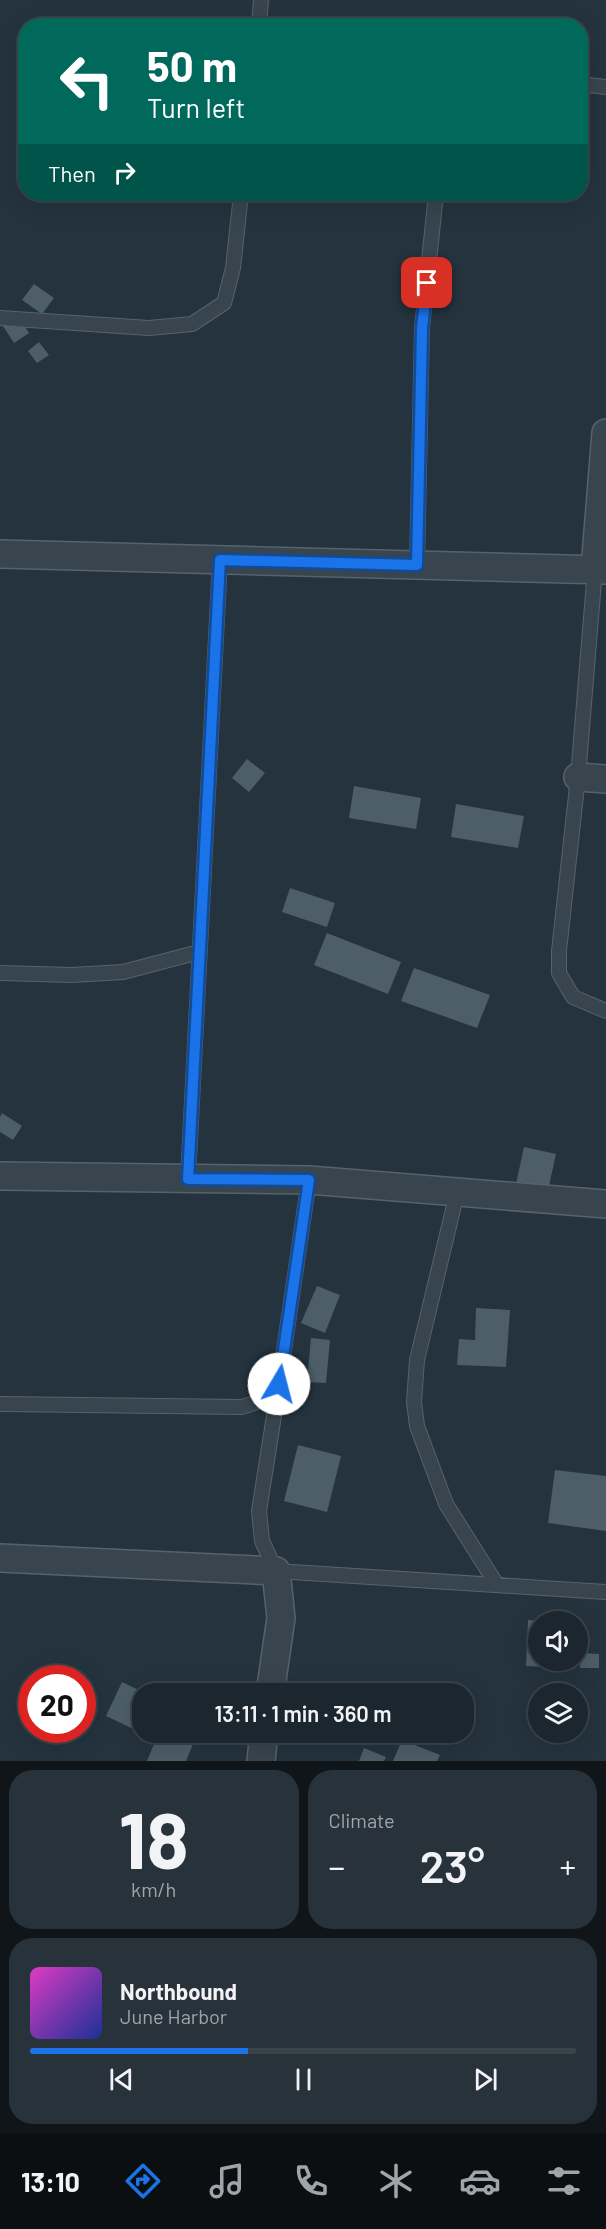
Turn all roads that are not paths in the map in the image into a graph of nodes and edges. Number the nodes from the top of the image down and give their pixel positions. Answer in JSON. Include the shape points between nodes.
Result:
{"nodes":[{"id":1,"x":261,"y":0,"type":"edge"},
{"id":2,"x":260,"y":18,"type":"edge"},
{"id":3,"x":588,"y":85,"type":"edge"},
{"id":4,"x":606,"y":87,"type":"edge"},
{"id":5,"x":240,"y":201,"type":"edge"},
{"id":6,"x":435,"y":201,"type":"edge"},
{"id":7,"x":0,"y":318,"type":"edge"},
{"id":8,"x":606,"y":433,"type":"edge"},
{"id":9,"x":0,"y":554,"type":"edge"},
{"id":10,"x":220,"y":560,"type":"junction"},
{"id":11,"x":417,"y":565,"type":"junction"},
{"id":12,"x":601,"y":570,"type":"edge"},
{"id":13,"x":578,"y":777,"type":"junction"},
{"id":14,"x":606,"y":779,"type":"edge"},
{"id":15,"x":199,"y":952,"type":"junction"},
{"id":16,"x":0,"y":973,"type":"edge"},
{"id":17,"x":606,"y":1011,"type":"edge"},
{"id":18,"x":0,"y":1176,"type":"edge"},
{"id":19,"x":188,"y":1179,"type":"junction"},
{"id":20,"x":309,"y":1180,"type":"junction"},
{"id":21,"x":456,"y":1193,"type":"junction"},
{"id":22,"x":606,"y":1204,"type":"edge"},
{"id":23,"x":279,"y":1384,"type":"junction"},
{"id":24,"x":0,"y":1404,"type":"edge"},
{"id":25,"x":0,"y":1558,"type":"edge"},
{"id":26,"x":276,"y":1571,"type":"junction"},
{"id":27,"x":497,"y":1585,"type":"junction"},
{"id":28,"x":606,"y":1592,"type":"edge"},
{"id":29,"x":272,"y":1683,"type":"edge"},
{"id":30,"x":263,"y":1743,"type":"edge"},
{"id":31,"x":261,"y":1761,"type":"edge"}],
"edges":[{"from":1,"to":2,"type":"lane"},
{"from":3,"to":4,"type":"lane"},
{"from":5,"to":7,"type":"lane","via":[[233,268],[224,303],[192,324],[149,328]]},
{"from":6,"to":11,"type":"lane","via":[[422,328]]},
{"from":8,"to":12,"type":"street"},
{"from":9,"to":10,"type":"street"},
{"from":10,"to":11,"type":"street"},
{"from":10,"to":15,"type":"lane"},
{"from":11,"to":12,"type":"street"},
{"from":12,"to":13,"type":"lane"},
{"from":13,"to":14,"type":"street"},
{"from":13,"to":17,"type":"lane","via":[[559,951],[560,973],[573,997]]},
{"from":15,"to":16,"type":"lane","via":[[123,972]]},
{"from":15,"to":19,"type":"lane"},
{"from":18,"to":19,"type":"street"},
{"from":19,"to":20,"type":"street"},
{"from":20,"to":21,"type":"street"},
{"from":20,"to":23,"type":"lane"},
{"from":21,"to":22,"type":"street"},
{"from":21,"to":27,"type":"lane","via":[[417,1360],[414,1402],[417,1426],[446,1504]]},
{"from":23,"to":24,"type":"lane","via":[[266,1399],[242,1407]]},
{"from":23,"to":26,"type":"lane","via":[[259,1511],[262,1541]]},
{"from":25,"to":26,"type":"street"},
{"from":26,"to":27,"type":"lane"},
{"from":26,"to":29,"type":"street","via":[[281,1618]]},
{"from":27,"to":28,"type":"lane"},
{"from":30,"to":31,"type":"street"}]}
